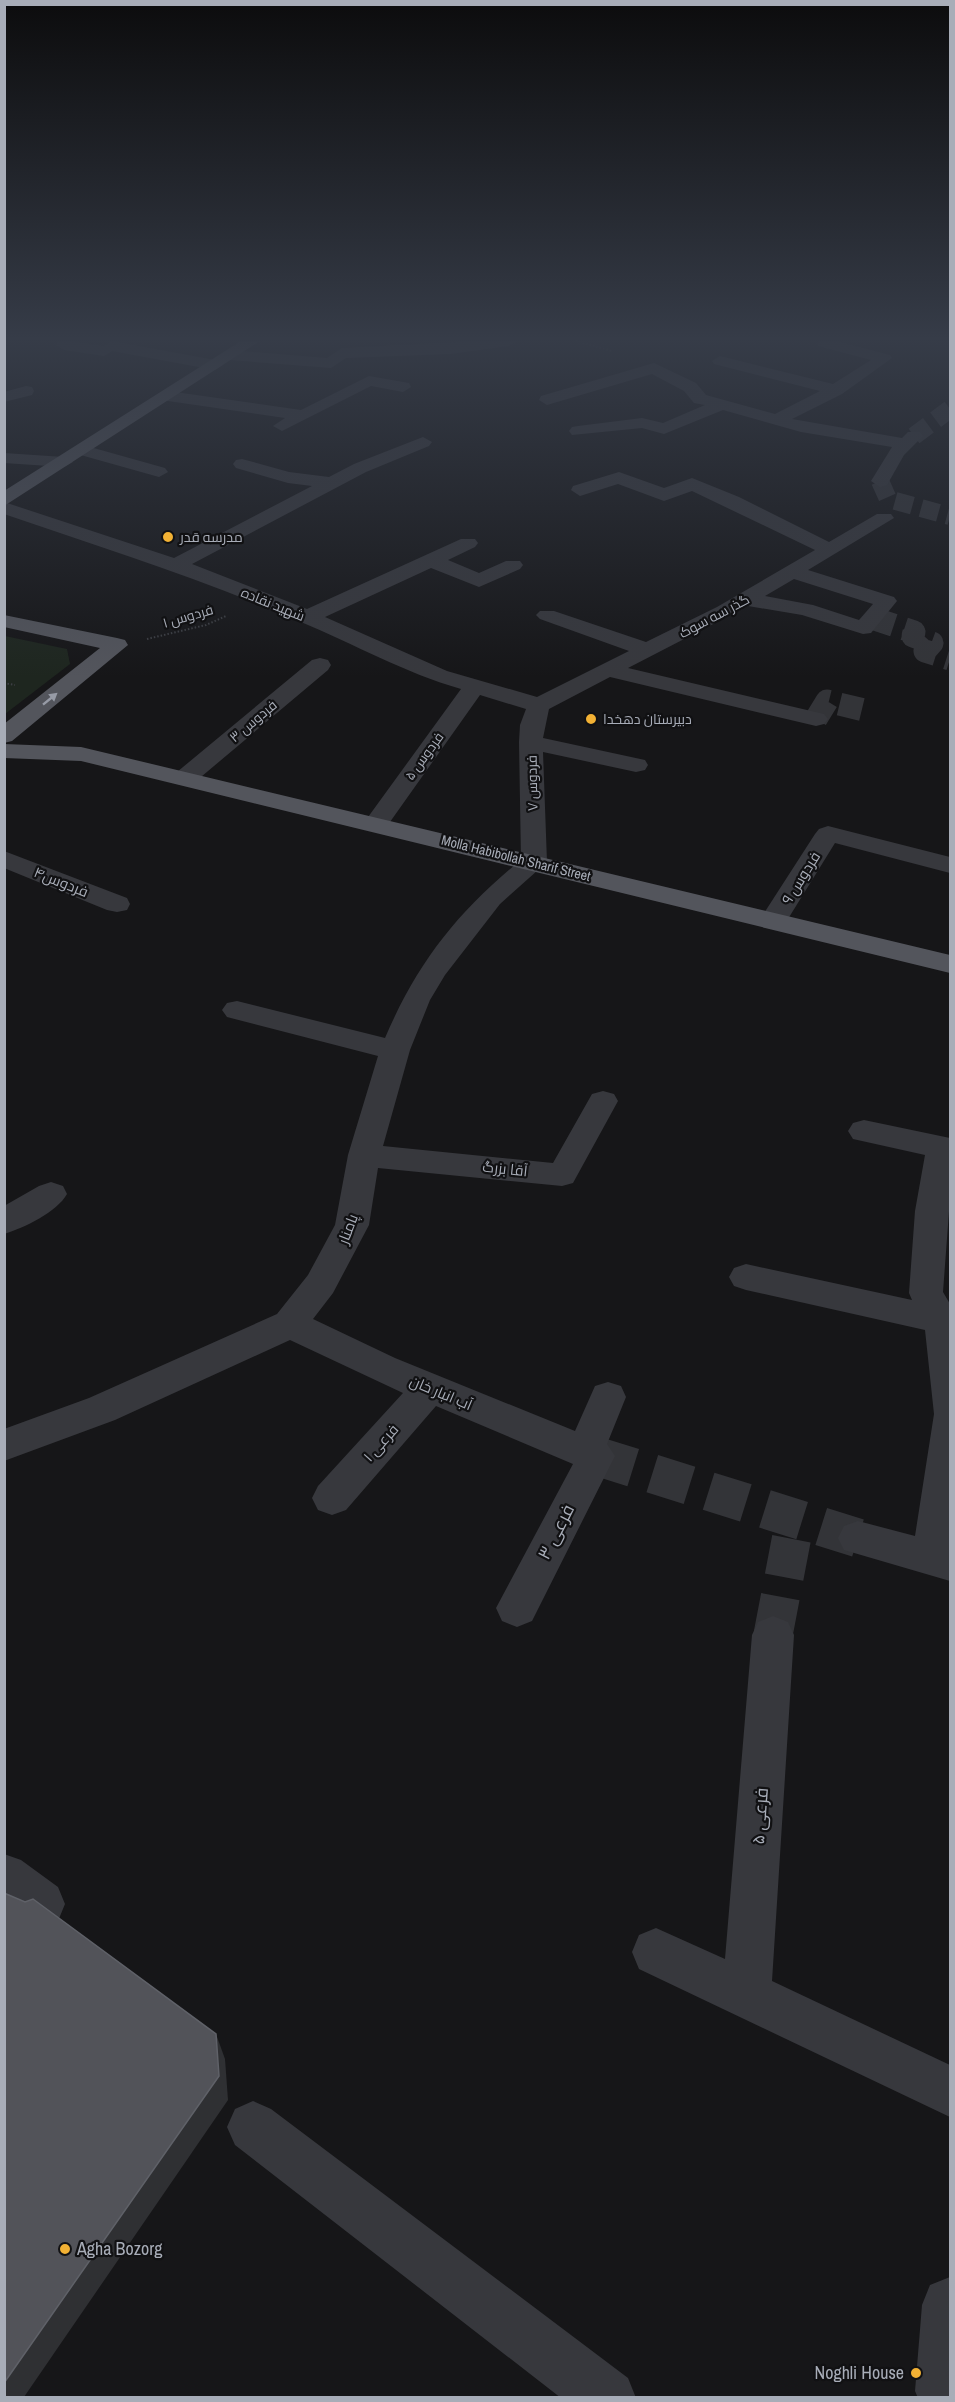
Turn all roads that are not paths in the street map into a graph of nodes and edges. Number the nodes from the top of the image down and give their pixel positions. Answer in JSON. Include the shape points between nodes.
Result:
{"nodes":[{"id":1,"x":78,"y":453,"type":"edge"},
{"id":2,"x":94,"y":453,"type":"edge"},
{"id":3,"x":392,"y":453,"type":"edge"},
{"id":4,"x":897,"y":453,"type":"tunnel mouth"},
{"id":5,"x":4,"y":458,"type":"edge"},
{"id":6,"x":64,"y":462,"type":"junction"},
{"id":7,"x":242,"y":464,"type":"dead end"},
{"id":8,"x":159,"y":472,"type":"dead end"},
{"id":9,"x":880,"y":481,"type":"dead end"},
{"id":10,"x":334,"y":483,"type":"junction"},
{"id":11,"x":580,"y":490,"type":"dead end"},
{"id":12,"x":4,"y":500,"type":"edge"},
{"id":13,"x":301,"y":500,"type":"junction"},
{"id":14,"x":4,"y":508,"type":"edge"},
{"id":15,"x":324,"y":508,"type":"dead end"},
{"id":16,"x":884,"y":518,"type":"dead end"},
{"id":17,"x":468,"y":543,"type":"dead end"},
{"id":18,"x":830,"y":550,"type":"junction"},
{"id":19,"x":431,"y":560,"type":"junction"},
{"id":20,"x":176,"y":565,"type":"junction"},
{"id":21,"x":513,"y":566,"type":"dead end"},
{"id":22,"x":792,"y":572,"type":"junction"},
{"id":23,"x":745,"y":599,"type":"junction"},
{"id":24,"x":698,"y":602,"type":"dead end"},
{"id":25,"x":724,"y":611,"type":"junction"},
{"id":26,"x":547,"y":615,"type":"dead end"},
{"id":27,"x":308,"y":617,"type":"junction"},
{"id":28,"x":4,"y":621,"type":"edge"},
{"id":29,"x":648,"y":650,"type":"junction"},
{"id":30,"x":320,"y":665,"type":"dead end"},
{"id":31,"x":608,"y":670,"type":"junction"},
{"id":32,"x":473,"y":688,"type":"junction"},
{"id":33,"x":539,"y":705,"type":"junction"},
{"id":34,"x":816,"y":719,"type":"dead end"},
{"id":35,"x":23,"y":720,"type":"junction"},
{"id":36,"x":4,"y":736,"type":"edge"},
{"id":37,"x":531,"y":742,"type":"junction"},
{"id":38,"x":4,"y":751,"type":"edge"},
{"id":39,"x":81,"y":753,"type":"junction"},
{"id":40,"x":636,"y":765,"type":"dead end"},
{"id":41,"x":186,"y":777,"type":"junction"},
{"id":42,"x":376,"y":824,"type":"junction"},
{"id":43,"x":4,"y":859,"type":"edge"},
{"id":44,"x":534,"y":862,"type":"junction"},
{"id":45,"x":951,"y":865,"type":"edge"},
{"id":46,"x":31,"y":870,"type":"junction"},
{"id":47,"x":4,"y":889,"type":"edge"},
{"id":48,"x":117,"y":904,"type":"dead end"},
{"id":49,"x":773,"y":921,"type":"junction"},
{"id":50,"x":951,"y":964,"type":"edge"},
{"id":51,"x":237,"y":1011,"type":"dead end"},
{"id":52,"x":395,"y":1050,"type":"junction"},
{"id":53,"x":603,"y":1101,"type":"dead end"},
{"id":54,"x":864,"y":1131,"type":"dead end"},
{"id":55,"x":946,"y":1148,"type":"edge"},
{"id":56,"x":364,"y":1155,"type":"junction"},
{"id":57,"x":51,"y":1194,"type":"dead end"},
{"id":58,"x":4,"y":1222,"type":"edge"},
{"id":59,"x":746,"y":1277,"type":"dead end"},
{"id":60,"x":942,"y":1320,"type":"junction"},
{"id":61,"x":290,"y":1324,"type":"junction"},
{"id":62,"x":430,"y":1388,"type":"junction"},
{"id":63,"x":608,"y":1397,"type":"dead end"},
{"id":64,"x":950,"y":1403,"type":"edge"},
{"id":65,"x":4,"y":1445,"type":"edge"},
{"id":66,"x":590,"y":1454,"type":"junction"},
{"id":67,"x":332,"y":1498,"type":"dead end"},
{"id":68,"x":858,"y":1538,"type":"tunnel mouth"},
{"id":69,"x":941,"y":1561,"type":"edge"},
{"id":70,"x":517,"y":1608,"type":"dead end"},
{"id":71,"x":773,"y":1635,"type":"tunnel mouth"},
{"id":72,"x":4,"y":1877,"type":"edge"},
{"id":73,"x":40,"y":1904,"type":"edge"},
{"id":74,"x":656,"y":1952,"type":"dead end"},
{"id":75,"x":747,"y":1996,"type":"junction"},
{"id":76,"x":951,"y":2091,"type":"edge"},
{"id":77,"x":253,"y":2127,"type":"dead end"},
{"id":78,"x":951,"y":2305,"type":"edge"},
{"id":79,"x":944,"y":2391,"type":"dead end"},
{"id":80,"x":608,"y":2397,"type":"edge"}],
"edges":[{"from":1,"to":6,"type":"main road"},
{"from":2,"to":8,"type":"street"},
{"from":3,"to":10,"type":"street"},
{"from":4,"to":9,"type":"street"},
{"from":5,"to":6,"type":"street"},
{"from":6,"to":12,"type":"main road"},
{"from":7,"to":10,"type":"street","via":[[288,477]]},
{"from":10,"to":13,"type":"street"},
{"from":11,"to":18,"type":"street","via":[[619,478],[664,495],[692,484]]},
{"from":13,"to":15,"type":"street"},
{"from":13,"to":20,"type":"street"},
{"from":14,"to":20,"type":"street","name":"شهید نقاده"},
{"from":16,"to":18,"type":"street","name":"گذر سه سوک"},
{"from":17,"to":19,"type":"street"},
{"from":18,"to":22,"type":"street","name":"گذر سه سوک"},
{"from":19,"to":21,"type":"street","via":[[479,581]]},
{"from":19,"to":27,"type":"street"},
{"from":20,"to":27,"type":"street","name":"شهید نقاده"},
{"from":22,"to":23,"type":"street","name":"گذر سه سوک"},
{"from":22,"to":23,"type":"street","via":[[887,601],[864,628],[806,609]]},
{"from":23,"to":25,"type":"street","name":"گذر سه سوک"},
{"from":24,"to":25,"type":"street"},
{"from":25,"to":29,"type":"street","name":"گذر سه سوک"},
{"from":26,"to":29,"type":"street"},
{"from":27,"to":32,"type":"street","name":"شهید نقاده"},
{"from":35,"to":28,"type":"main road","one_way":true,"via":[[117,645]]},
{"from":29,"to":31,"type":"street","name":"گذر سه سوک"},
{"from":30,"to":41,"type":"street","name":"فردوس ۳"},
{"from":31,"to":33,"type":"street","name":"گذر سه سوک"},
{"from":31,"to":34,"type":"street"},
{"from":32,"to":33,"type":"street","name":"شهید نقاده"},
{"from":32,"to":42,"type":"street","name":"فردوس ۵"},
{"from":33,"to":37,"type":"street","name":"فردوس ۷"},
{"from":35,"to":36,"type":"main road"},
{"from":35,"to":39,"type":"main road"},
{"from":37,"to":40,"type":"street"},
{"from":37,"to":44,"type":"street","name":"فردوس ۷"},
{"from":38,"to":39,"type":"main road"},
{"from":39,"to":41,"type":"main road","name":"Molla Habibollah Sharif Street"},
{"from":41,"to":42,"type":"main road","name":"Molla Habibollah Sharif Street"},
{"from":42,"to":44,"type":"main road","name":"Molla Habibollah Sharif Street"},
{"from":43,"to":46,"type":"street","name":"فردوس۴"},
{"from":44,"to":49,"type":"main road","name":"Molla Habibollah Sharif Street"},
{"from":44,"to":52,"type":"street","name":"پامنار","via":[[491,898],[432,972]]},
{"from":45,"to":49,"type":"street","name":"فردوس ۹","via":[[828,834]]},
{"from":46,"to":47,"type":"street"},
{"from":46,"to":48,"type":"street","name":"فردوس۴"},
{"from":49,"to":50,"type":"main road","name":"Molla Habibollah Sharif Street"},
{"from":51,"to":52,"type":"street"},
{"from":52,"to":56,"type":"street","name":"پامنار"},
{"from":53,"to":56,"type":"street","name":"آقا بزرگ","via":[[562,1174]]},
{"from":54,"to":55,"type":"street"},
{"from":55,"to":60,"type":"street","via":[[932,1211],[926,1293]]},
{"from":56,"to":61,"type":"street","name":"پامنار","via":[[352,1225],[321,1284]]},
{"from":57,"to":58,"type":"street"},
{"from":59,"to":60,"type":"street"},
{"from":60,"to":64,"type":"street"},
{"from":61,"to":62,"type":"street","name":"آب انبار خان"},
{"from":61,"to":65,"type":"street","name":"پامنار","via":[[102,1409]]},
{"from":62,"to":66,"type":"street","name":"آب انبار خان"},
{"from":62,"to":67,"type":"street","name":"فرعی ۱"},
{"from":63,"to":66,"type":"street","name":"فرعی ۳"},
{"from":64,"to":69,"type":"street"},
{"from":66,"to":70,"type":"street","name":"فرعی ۳"},
{"from":68,"to":69,"type":"street"},
{"from":71,"to":75,"type":"street","name":"فرعی ۵"},
{"from":72,"to":73,"type":"street"},
{"from":74,"to":75,"type":"street"},
{"from":75,"to":76,"type":"street"},
{"from":77,"to":80,"type":"street"},
{"from":78,"to":79,"type":"street"}]}
